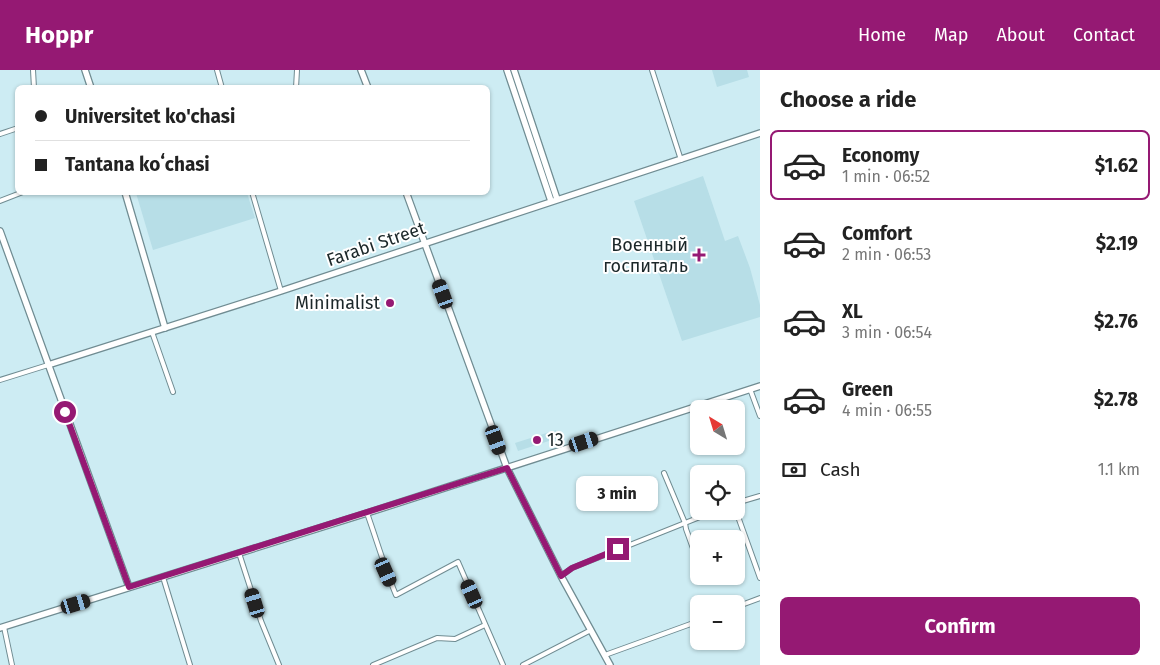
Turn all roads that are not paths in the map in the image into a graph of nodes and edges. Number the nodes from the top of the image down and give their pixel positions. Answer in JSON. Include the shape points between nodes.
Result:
{"nodes":[{"id":1,"x":33,"y":70,"type":"edge"},
{"id":2,"x":85,"y":70,"type":"edge"},
{"id":3,"x":217,"y":70,"type":"edge"},
{"id":4,"x":297,"y":70,"type":"edge"},
{"id":5,"x":361,"y":70,"type":"edge"},
{"id":6,"x":507,"y":70,"type":"edge"},
{"id":7,"x":514,"y":70,"type":"edge"},
{"id":8,"x":652,"y":70,"type":"edge"},
{"id":9,"x":34,"y":85,"type":"edge"},
{"id":10,"x":90,"y":85,"type":"edge"},
{"id":11,"x":221,"y":85,"type":"edge"},
{"id":12,"x":296,"y":85,"type":"edge"},
{"id":13,"x":367,"y":85,"type":"edge"},
{"id":14,"x":15,"y":129,"type":"edge"},
{"id":15,"x":760,"y":133,"type":"edge"},
{"id":16,"x":0,"y":134,"type":"edge"},
{"id":17,"x":681,"y":160,"type":"junction"},
{"id":18,"x":15,"y":195,"type":"edge"},
{"id":19,"x":126,"y":195,"type":"edge"},
{"id":20,"x":253,"y":195,"type":"edge"},
{"id":21,"x":407,"y":195,"type":"edge"},
{"id":22,"x":554,"y":200,"type":"junction"},
{"id":23,"x":0,"y":201,"type":"edge"},
{"id":24,"x":0,"y":231,"type":"edge"},
{"id":25,"x":424,"y":243,"type":"junction"},
{"id":26,"x":281,"y":291,"type":"junction"},
{"id":27,"x":164,"y":328,"type":"junction"},
{"id":28,"x":152,"y":332,"type":"junction"},
{"id":29,"x":48,"y":365,"type":"junction"},
{"id":30,"x":0,"y":380,"type":"edge"},
{"id":31,"x":760,"y":386,"type":"edge"},
{"id":32,"x":750,"y":389,"type":"junction"},
{"id":33,"x":173,"y":392,"type":"dead end"},
{"id":34,"x":760,"y":416,"type":"edge"},
{"id":35,"x":507,"y":468,"type":"junction"},
{"id":36,"x":664,"y":474,"type":"dead end"},
{"id":37,"x":760,"y":496,"type":"edge"},
{"id":38,"x":745,"y":500,"type":"edge"},
{"id":39,"x":368,"y":513,"type":"junction"},
{"id":40,"x":692,"y":520,"type":"edge"},
{"id":41,"x":739,"y":520,"type":"edge"},
{"id":42,"x":685,"y":523,"type":"junction"},
{"id":43,"x":690,"y":540,"type":"edge"},
{"id":44,"x":239,"y":553,"type":"junction"},
{"id":45,"x":561,"y":576,"type":"junction"},
{"id":46,"x":163,"y":577,"type":"junction"},
{"id":47,"x":760,"y":578,"type":"edge"},
{"id":48,"x":129,"y":587,"type":"junction"},
{"id":49,"x":760,"y":598,"type":"edge"},
{"id":50,"x":745,"y":604,"type":"edge"},
{"id":51,"x":690,"y":624,"type":"edge"},
{"id":52,"x":485,"y":625,"type":"junction"},
{"id":53,"x":2,"y":628,"type":"edge"},
{"id":54,"x":591,"y":630,"type":"junction"},
{"id":55,"x":605,"y":655,"type":"junction"},
{"id":56,"x":12,"y":665,"type":"edge"},
{"id":57,"x":190,"y":665,"type":"edge"},
{"id":58,"x":278,"y":665,"type":"edge"},
{"id":59,"x":373,"y":665,"type":"edge"},
{"id":60,"x":503,"y":665,"type":"edge"},
{"id":61,"x":523,"y":665,"type":"edge"},
{"id":62,"x":610,"y":665,"type":"edge"}],
"edges":[{"from":1,"to":9,"type":"street"},
{"from":2,"to":10,"type":"main road"},
{"from":3,"to":11,"type":"street"},
{"from":4,"to":12,"type":"street"},
{"from":5,"to":13,"type":"main road"},
{"from":6,"to":22,"type":"main road"},
{"from":7,"to":22,"type":"main road"},
{"from":8,"to":17,"type":"street"},
{"from":14,"to":16,"type":"street"},
{"from":15,"to":17,"type":"main road","name":"Farabi Street"},
{"from":17,"to":22,"type":"main road","name":"Farabi Street"},
{"from":18,"to":23,"type":"street"},
{"from":19,"to":27,"type":"main road"},
{"from":20,"to":26,"type":"street"},
{"from":21,"to":25,"type":"main road"},
{"from":22,"to":25,"type":"main road","name":"Farabi Street"},
{"from":24,"to":29,"type":"main road"},
{"from":25,"to":26,"type":"main road","name":"Farabi Street"},
{"from":25,"to":35,"type":"main road"},
{"from":26,"to":27,"type":"main road","name":"Farabi Street"},
{"from":27,"to":28,"type":"main road","name":"Farabi Street"},
{"from":28,"to":29,"type":"main road","name":"Farabi Street"},
{"from":28,"to":33,"type":"street"},
{"from":29,"to":30,"type":"street","name":"Farabi Street"},
{"from":29,"to":48,"type":"main road"},
{"from":31,"to":32,"type":"main road"},
{"from":32,"to":34,"type":"street"},
{"from":32,"to":35,"type":"main road"},
{"from":35,"to":39,"type":"main road"},
{"from":35,"to":45,"type":"main road"},
{"from":36,"to":42,"type":"street"},
{"from":37,"to":38,"type":"street"},
{"from":39,"to":44,"type":"main road"},
{"from":39,"to":52,"type":"street","via":[[396,595],[458,562]]},
{"from":40,"to":42,"type":"street"},
{"from":41,"to":47,"type":"street"},
{"from":42,"to":43,"type":"street"},
{"from":42,"to":45,"type":"street","via":[[572,568]]},
{"from":44,"to":46,"type":"main road"},
{"from":44,"to":58,"type":"street"},
{"from":45,"to":54,"type":"main road"},
{"from":46,"to":48,"type":"main road"},
{"from":46,"to":57,"type":"street"},
{"from":48,"to":53,"type":"main road"},
{"from":49,"to":50,"type":"street"},
{"from":51,"to":55,"type":"street"},
{"from":52,"to":59,"type":"street","via":[[455,639],[437,638]]},
{"from":52,"to":60,"type":"street"},
{"from":53,"to":56,"type":"street"},
{"from":54,"to":55,"type":"main road"},
{"from":54,"to":61,"type":"street"},
{"from":55,"to":62,"type":"main road"}]}
